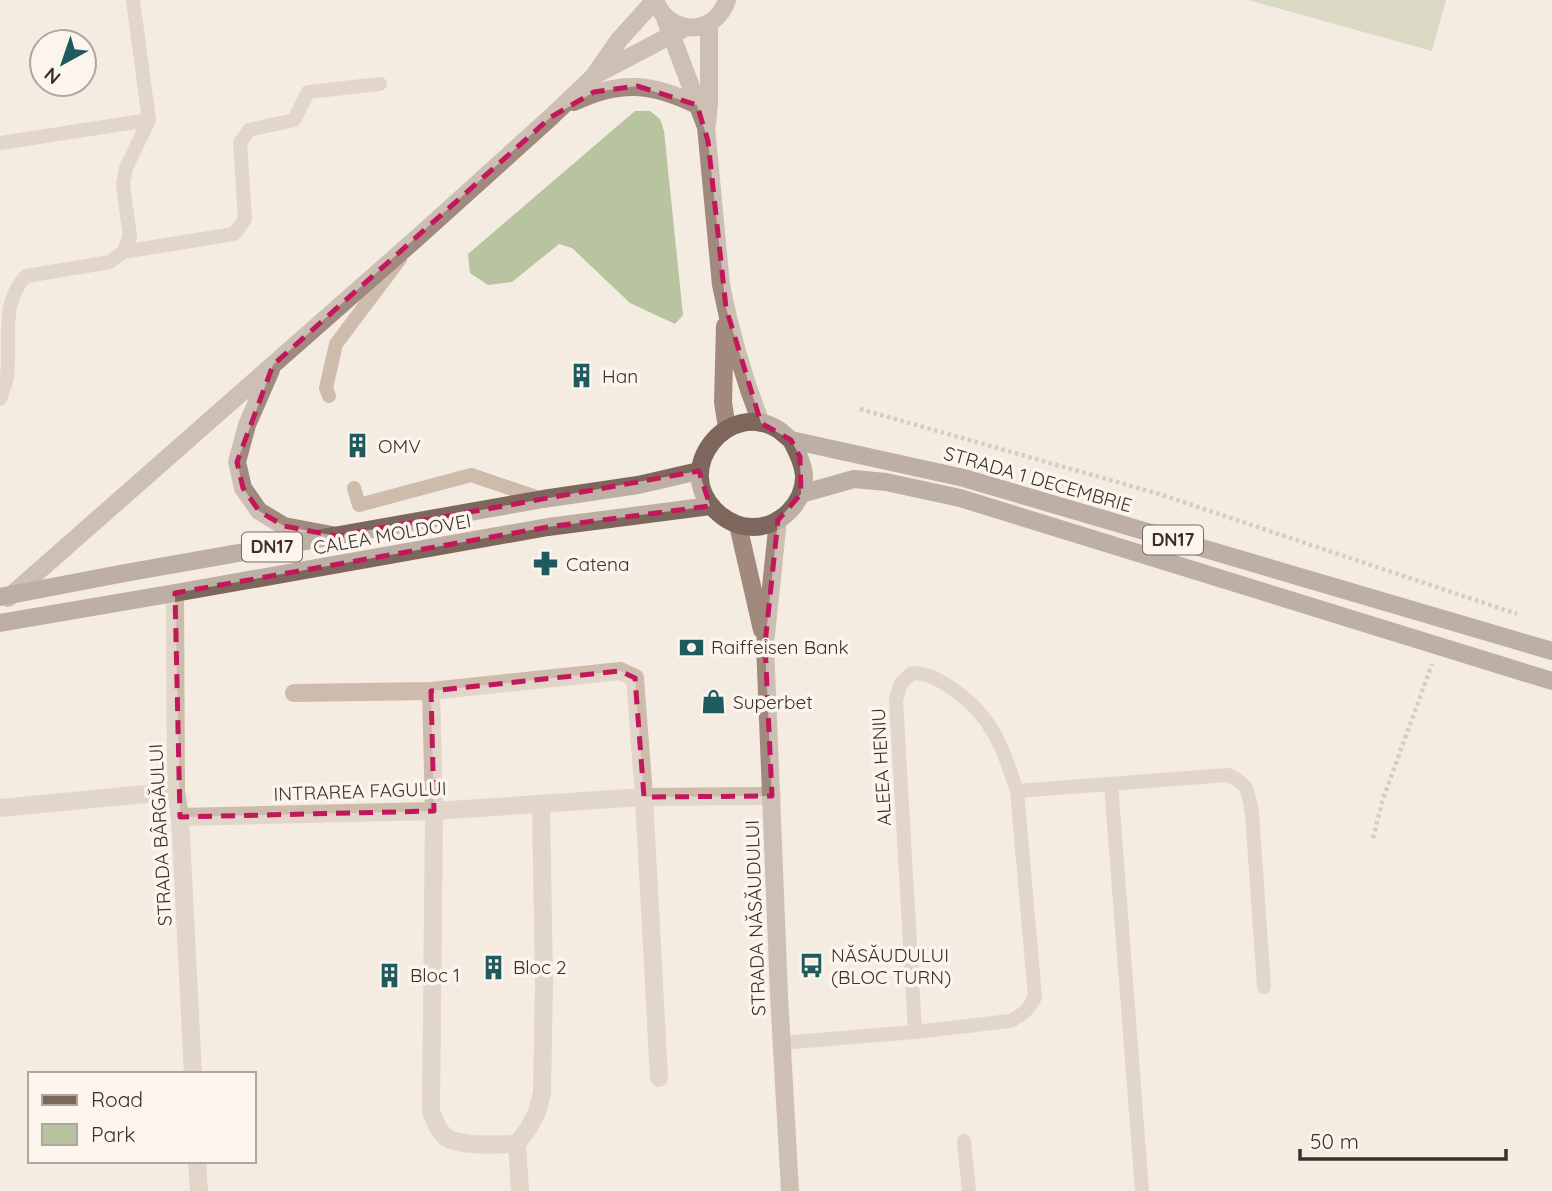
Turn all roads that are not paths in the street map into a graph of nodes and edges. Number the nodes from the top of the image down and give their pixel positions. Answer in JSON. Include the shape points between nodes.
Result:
{"nodes":[{"id":1,"x":133,"y":0,"type":"edge"},
{"id":2,"x":655,"y":0,"type":"edge"},
{"id":3,"x":727,"y":0,"type":"edge"},
{"id":4,"x":709,"y":23,"type":"junction"},
{"id":5,"x":680,"y":31,"type":"junction"},
{"id":6,"x":593,"y":76,"type":"junction"},
{"id":7,"x":380,"y":84,"type":"dead end"},
{"id":8,"x":697,"y":106,"type":"junction"},
{"id":9,"x":551,"y":117,"type":"junction"},
{"id":10,"x":149,"y":120,"type":"junction"},
{"id":11,"x":706,"y":127,"type":"junction"},
{"id":12,"x":0,"y":143,"type":"edge"},
{"id":13,"x":417,"y":238,"type":"junction"},
{"id":14,"x":123,"y":252,"type":"junction"},
{"id":15,"x":726,"y":308,"type":"junction"},
{"id":16,"x":273,"y":365,"type":"junction"},
{"id":17,"x":329,"y":396,"type":"dead end"},
{"id":18,"x":0,"y":398,"type":"edge"},
{"id":19,"x":761,"y":423,"type":"junction"},
{"id":20,"x":727,"y":428,"type":"junction"},
{"id":21,"x":791,"y":440,"type":"junction"},
{"id":22,"x":699,"y":471,"type":"junction"},
{"id":23,"x":354,"y":488,"type":"dead end"},
{"id":24,"x":801,"y":494,"type":"junction"},
{"id":25,"x":543,"y":499,"type":"junction"},
{"id":26,"x":710,"y":506,"type":"junction"},
{"id":27,"x":778,"y":520,"type":"junction"},
{"id":28,"x":738,"y":525,"type":"junction"},
{"id":29,"x":335,"y":536,"type":"junction"},
{"id":30,"x":175,"y":593,"type":"junction"},
{"id":31,"x":4,"y":599,"type":"edge"},
{"id":32,"x":0,"y":622,"type":"edge"},
{"id":33,"x":765,"y":644,"type":"junction"},
{"id":34,"x":1552,"y":651,"type":"edge"},
{"id":35,"x":1552,"y":681,"type":"edge"},
{"id":36,"x":431,"y":691,"type":"junction"},
{"id":37,"x":294,"y":693,"type":"dead end"},
{"id":38,"x":1111,"y":784,"type":"junction"},
{"id":39,"x":176,"y":791,"type":"junction"},
{"id":40,"x":1017,"y":791,"type":"junction"},
{"id":41,"x":772,"y":796,"type":"junction"},
{"id":42,"x":644,"y":797,"type":"junction"},
{"id":43,"x":541,"y":805,"type":"junction"},
{"id":44,"x":0,"y":808,"type":"edge"},
{"id":45,"x":434,"y":811,"type":"junction"},
{"id":46,"x":180,"y":817,"type":"junction"},
{"id":47,"x":1264,"y":986,"type":"dead end"},
{"id":48,"x":915,"y":1032,"type":"junction"},
{"id":49,"x":781,"y":1043,"type":"junction"},
{"id":50,"x":193,"y":1072,"type":"edge"},
{"id":51,"x":659,"y":1078,"type":"dead end"},
{"id":52,"x":964,"y":1141,"type":"dead end"},
{"id":53,"x":517,"y":1144,"type":"junction"},
{"id":54,"x":197,"y":1163,"type":"edge"},
{"id":55,"x":199,"y":1191,"type":"edge"},
{"id":56,"x":520,"y":1191,"type":"edge"},
{"id":57,"x":790,"y":1191,"type":"edge"},
{"id":58,"x":968,"y":1191,"type":"edge"},
{"id":59,"x":1142,"y":1191,"type":"edge"}],
"edges":[{"from":1,"to":10,"type":"lane"},
{"from":2,"to":5,"type":"main road","via":[[665,18]]},
{"from":2,"to":6,"type":"main road"},
{"from":3,"to":4,"type":"main road","via":[[720,15]]},
{"from":4,"to":5,"type":"main road"},
{"from":4,"to":11,"type":"main road"},
{"from":5,"to":6,"type":"main road"},
{"from":5,"to":8,"type":"main road"},
{"from":6,"to":9,"type":"main road"},
{"from":7,"to":14,"type":"lane","via":[[308,92],[294,120],[249,130],[240,143],[245,219],[234,234]]},
{"from":8,"to":9,"type":"main road","via":[[677,95],[636,86],[594,92]]},
{"from":8,"to":11,"type":"main road"},
{"from":9,"to":13,"type":"main road"},
{"from":10,"to":12,"type":"lane"},
{"from":10,"to":14,"type":"lane","via":[[126,168],[123,185],[130,237]]},
{"from":11,"to":15,"type":"main road"},
{"from":13,"to":16,"type":"main road"},
{"from":13,"to":17,"type":"lane","via":[[336,344],[326,388]]},
{"from":14,"to":18,"type":"lane","via":[[110,262],[26,275],[5,294],[7,379]]},
{"from":15,"to":19,"type":"main road"},
{"from":15,"to":20,"type":"main road","via":[[723,401]]},
{"from":16,"to":29,"type":"main road","via":[[237,461],[243,488],[259,511],[284,526]]},
{"from":16,"to":31,"type":"main road"},
{"from":19,"to":20,"type":"main road"},
{"from":19,"to":21,"type":"main road","number":"DN17"},
{"from":20,"to":22,"type":"main road","via":[[713,439]]},
{"from":21,"to":24,"type":"main road","via":[[804,476]]},
{"from":21,"to":34,"type":"main road","name":"STRADA 1 DECEMBRIE","number":"DN17","via":[[964,478]]},
{"from":22,"to":25,"type":"main road","name":"CALEA MOLDOVEI","number":"DN17"},
{"from":22,"to":26,"type":"main road"},
{"from":23,"to":25,"type":"lane","via":[[359,505],[471,475]]},
{"from":24,"to":27,"type":"main road"},
{"from":24,"to":35,"type":"main road","name":"STRADA 1 DECEMBRIE","number":"DN17","via":[[869,480],[960,498]]},
{"from":25,"to":29,"type":"main road","name":"CALEA MOLDOVEI","number":"DN17"},
{"from":26,"to":28,"type":"main road"},
{"from":26,"to":30,"type":"main road","name":"CALEA MOLDOVEI","number":"DN17","via":[[548,527]]},
{"from":27,"to":28,"type":"main road","via":[[766,526]]},
{"from":27,"to":33,"type":"main road","name":"STRADA NĂSĂUDULUI"},
{"from":28,"to":33,"type":"main road","name":"STRADA NĂSĂUDULUI"},
{"from":29,"to":31,"type":"main road","name":"CALEA MOLDOVEI","number":"DN17"},
{"from":30,"to":32,"type":"main road","name":"CALEA MOLDOVEI","number":"DN17"},
{"from":30,"to":39,"type":"street","name":"STRADA BÂRGĂULUI"},
{"from":33,"to":41,"type":"main road","name":"STRADA NĂSĂUDULUI"},
{"from":36,"to":37,"type":"street"},
{"from":36,"to":42,"type":"street","via":[[620,671],[635,678]]},
{"from":36,"to":45,"type":"street"},
{"from":38,"to":40,"type":"lane"},
{"from":38,"to":47,"type":"lane","via":[[1228,775],[1240,780],[1248,792],[1251,813]]},
{"from":38,"to":59,"type":"lane"},
{"from":39,"to":44,"type":"street"},
{"from":39,"to":46,"type":"street","name":"STRADA BÂRGĂULUI"},
{"from":40,"to":48,"type":"lane","name":"ALEEA HENIU","via":[[1035,996],[1030,1008],[1010,1021]]},
{"from":40,"to":48,"type":"lane","name":"ALEEA HENIU","via":[[990,725],[969,699],[924,673],[912,673],[901,683],[896,700]]},
{"from":41,"to":42,"type":"street","name":"INTRAREA FAGULUI"},
{"from":41,"to":49,"type":"main road","name":"STRADA NĂSĂUDULUI"},
{"from":42,"to":43,"type":"street","name":"INTRAREA FAGULUI"},
{"from":42,"to":51,"type":"street"},
{"from":43,"to":45,"type":"street","name":"INTRAREA FAGULUI"},
{"from":43,"to":53,"type":"street","via":[[542,1093],[537,1112]]},
{"from":45,"to":46,"type":"street","name":"INTRAREA FAGULUI"},
{"from":45,"to":53,"type":"street","via":[[431,1111],[447,1138],[464,1143]]},
{"from":46,"to":50,"type":"street","name":"STRADA BÂRGĂULUI"},
{"from":48,"to":49,"type":"lane","name":"ALEEA HENIU"},
{"from":49,"to":57,"type":"main road","name":"STRADA NĂSĂUDULUI"},
{"from":52,"to":58,"type":"lane"},
{"from":53,"to":56,"type":"street"},
{"from":54,"to":55,"type":"street"}]}
